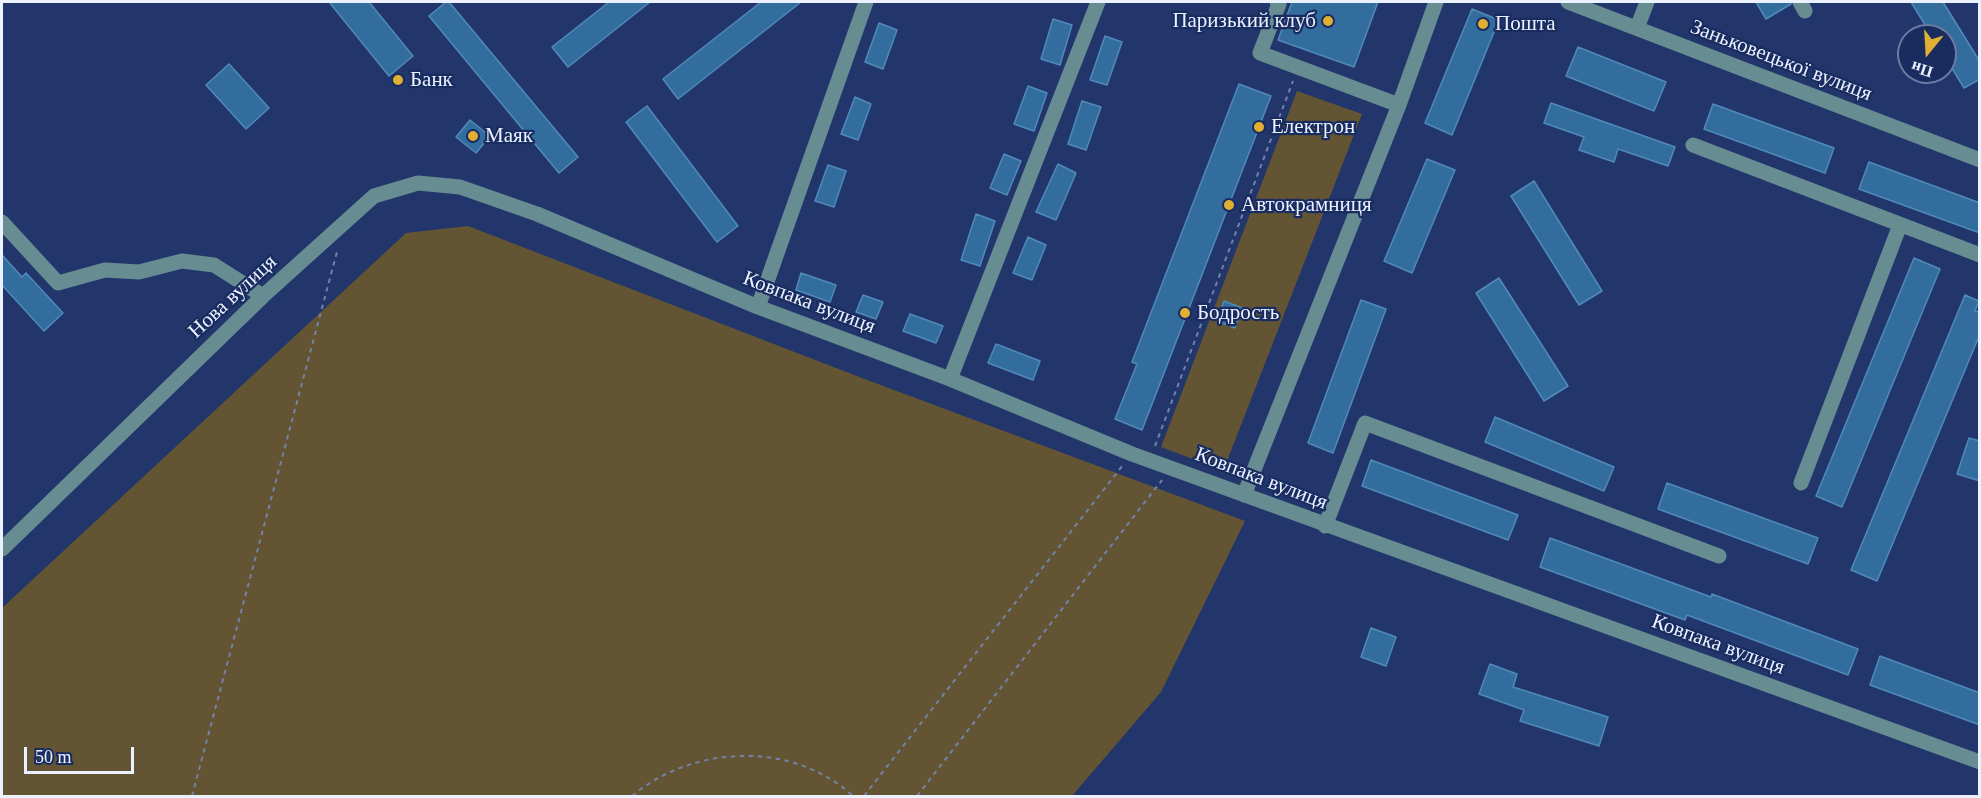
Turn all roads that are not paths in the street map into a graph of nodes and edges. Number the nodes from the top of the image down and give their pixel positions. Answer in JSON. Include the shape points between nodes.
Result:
{"nodes":[{"id":1,"x":866,"y":2,"type":"edge"},
{"id":2,"x":1098,"y":2,"type":"edge"},
{"id":3,"x":1277,"y":2,"type":"edge"},
{"id":4,"x":1436,"y":2,"type":"edge"},
{"id":5,"x":1568,"y":2,"type":"edge"},
{"id":6,"x":1647,"y":2,"type":"edge"},
{"id":7,"x":1637,"y":28,"type":"junction"},
{"id":8,"x":1399,"y":105,"type":"junction"},
{"id":9,"x":1694,"y":145,"type":"dead end"},
{"id":10,"x":1980,"y":160,"type":"edge"},
{"id":11,"x":537,"y":214,"type":"joint"},
{"id":12,"x":2,"y":222,"type":"edge"},
{"id":13,"x":1900,"y":225,"type":"junction"},
{"id":14,"x":1980,"y":255,"type":"edge"},
{"id":15,"x":263,"y":296,"type":"junction"},
{"id":16,"x":758,"y":307,"type":"junction"},
{"id":17,"x":950,"y":379,"type":"junction"},
{"id":18,"x":1801,"y":483,"type":"dead end"},
{"id":19,"x":1244,"y":495,"type":"junction"},
{"id":20,"x":1325,"y":526,"type":"junction"},
{"id":21,"x":2,"y":549,"type":"edge"},
{"id":22,"x":1719,"y":556,"type":"dead end"},
{"id":23,"x":1980,"y":762,"type":"edge"}],
"edges":[{"from":1,"to":16,"type":"street"},
{"from":2,"to":17,"type":"street"},
{"from":3,"to":8,"type":"street","via":[[1260,53]]},
{"from":4,"to":8,"type":"street"},
{"from":5,"to":7,"type":"street","name":"Заньковецької вулиця"},
{"from":6,"to":7,"type":"street"},
{"from":7,"to":10,"type":"street","name":"Заньковецької вулиця"},
{"from":8,"to":19,"type":"street"},
{"from":9,"to":13,"type":"street"},
{"from":11,"to":15,"type":"street","name":"Нова вулиця","via":[[460,186],[418,183],[374,196]]},
{"from":11,"to":16,"type":"street","name":"Ковпака вулиця"},
{"from":12,"to":15,"type":"street","via":[[58,283],[105,270],[139,272],[182,261],[214,265]]},
{"from":13,"to":14,"type":"street"},
{"from":13,"to":18,"type":"street"},
{"from":15,"to":21,"type":"street","name":"Нова вулиця"},
{"from":16,"to":17,"type":"street","name":"Ковпака вулиця"},
{"from":17,"to":19,"type":"street","name":"Ковпака вулиця"},
{"from":19,"to":20,"type":"street","name":"Ковпака вулиця"},
{"from":20,"to":22,"type":"street","via":[[1365,423]]},
{"from":20,"to":23,"type":"street","name":"Ковпака вулиця"}]}
